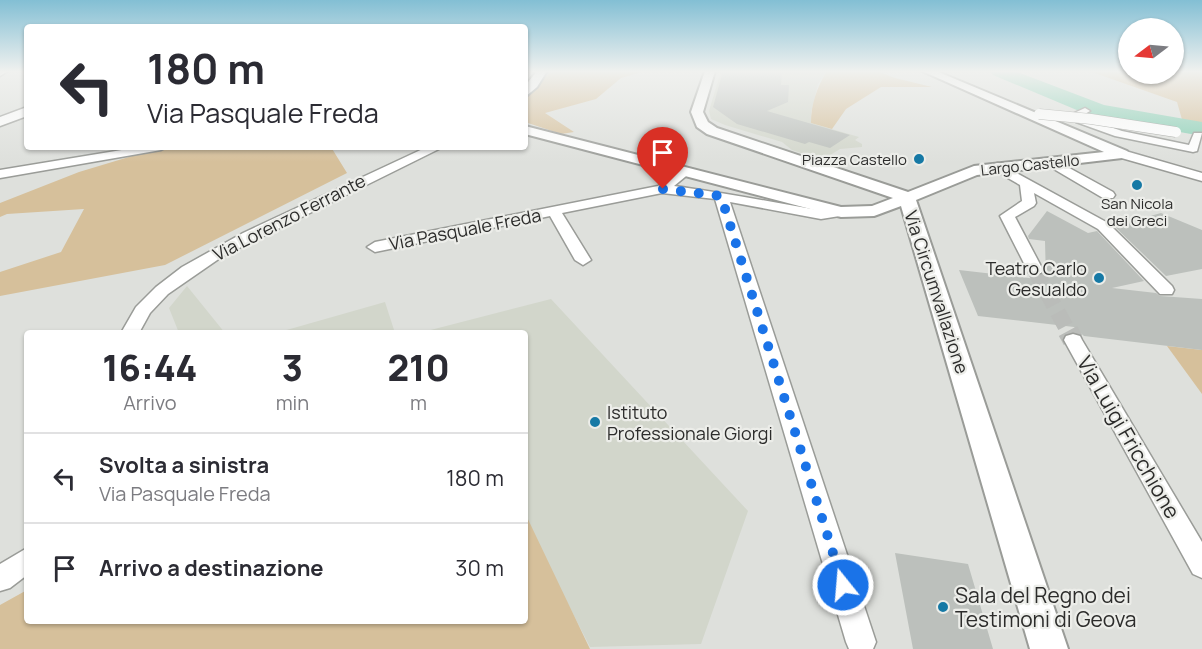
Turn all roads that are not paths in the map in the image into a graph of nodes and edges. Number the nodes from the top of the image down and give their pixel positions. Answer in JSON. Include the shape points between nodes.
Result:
{"nodes":[{"id":1,"x":700,"y":101,"type":"edge"},
{"id":2,"x":1003,"y":101,"type":"edge"},
{"id":3,"x":1085,"y":111,"type":"dead end"},
{"id":4,"x":24,"y":112,"type":"edge"},
{"id":5,"x":1032,"y":113,"type":"junction"},
{"id":6,"x":24,"y":119,"type":"edge"},
{"id":7,"x":0,"y":122,"type":"edge"},
{"id":8,"x":0,"y":129,"type":"edge"},
{"id":9,"x":528,"y":131,"type":"edge"},
{"id":10,"x":1200,"y":135,"type":"edge"},
{"id":11,"x":143,"y":150,"type":"edge"},
{"id":12,"x":430,"y":150,"type":"edge"},
{"id":13,"x":1198,"y":150,"type":"edge"},
{"id":14,"x":1122,"y":154,"type":"junction"},
{"id":15,"x":1051,"y":162,"type":"junction"},
{"id":16,"x":998,"y":167,"type":"junction"},
{"id":17,"x":685,"y":172,"type":"junction"},
{"id":18,"x":0,"y":174,"type":"edge"},
{"id":19,"x":1202,"y":177,"type":"edge"},
{"id":20,"x":1026,"y":182,"type":"junction"},
{"id":21,"x":663,"y":189,"type":"junction"},
{"id":22,"x":1108,"y":195,"type":"dead end"},
{"id":23,"x":721,"y":196,"type":"junction"},
{"id":24,"x":907,"y":197,"type":"junction"},
{"id":25,"x":555,"y":211,"type":"junction"},
{"id":26,"x":841,"y":212,"type":"junction"},
{"id":27,"x":375,"y":247,"type":"dead end"},
{"id":28,"x":583,"y":260,"type":"dead end"},
{"id":29,"x":1035,"y":270,"type":"tunnel mouth"},
{"id":30,"x":1166,"y":290,"type":"dead end"},
{"id":31,"x":132,"y":330,"type":"edge"},
{"id":32,"x":1074,"y":340,"type":"tunnel mouth"},
{"id":33,"x":24,"y":562,"type":"edge"},
{"id":34,"x":1202,"y":566,"type":"edge"},
{"id":35,"x":0,"y":579,"type":"edge"},
{"id":36,"x":861,"y":642,"type":"dead end"},
{"id":37,"x":1049,"y":649,"type":"edge"}],
"edges":[{"from":1,"to":24,"type":"street","name":"Via Circumvallazione","via":[[697,112],[702,124],[712,131]]},
{"from":2,"to":5,"type":"street"},
{"from":3,"to":13,"type":"street","via":[[1077,114],[1080,120],[1111,132]]},
{"from":4,"to":7,"type":"main road"},
{"from":5,"to":10,"type":"street","bridge":true},
{"from":5,"to":14,"type":"street"},
{"from":6,"to":8,"type":"main road"},
{"from":9,"to":17,"type":"street","name":"Largo Castello"},
{"from":10,"to":13,"type":"street"},
{"from":11,"to":18,"type":"street"},
{"from":12,"to":31,"type":"street","name":"Via Lorenzo Ferrante","via":[[230,244],[171,283],[141,311]]},
{"from":14,"to":15,"type":"street","name":"Largo Castello"},
{"from":14,"to":19,"type":"street"},
{"from":15,"to":16,"type":"street","name":"Largo Castello"},
{"from":15,"to":22,"type":"street"},
{"from":16,"to":20,"type":"street"},
{"from":16,"to":24,"type":"street","name":"Largo Castello","via":[[963,175]]},
{"from":17,"to":21,"type":"street","name":"Via Pasquale Freda"},
{"from":17,"to":26,"type":"street","name":"Largo Castello"},
{"from":20,"to":29,"type":"street","via":[[1029,203],[1007,216]]},
{"from":20,"to":30,"type":"street","via":[[1104,226]]},
{"from":21,"to":23,"type":"street","name":"Via Pasquale Freda"},
{"from":21,"to":25,"type":"street","name":"Via Pasquale Freda"},
{"from":23,"to":26,"type":"street","name":"Via Pasquale Freda","via":[[821,215]]},
{"from":23,"to":36,"type":"street"},
{"from":24,"to":26,"type":"street","name":"Largo Castello","via":[[874,211]]},
{"from":24,"to":37,"type":"street","name":"Via Circumvallazione"},
{"from":25,"to":27,"type":"street","name":"Via Pasquale Freda"},
{"from":25,"to":28,"type":"street","name":"Via Pasquale Freda"},
{"from":32,"to":34,"type":"street","name":"Via Luigi Fricchione"},
{"from":33,"to":35,"type":"street"}]}
